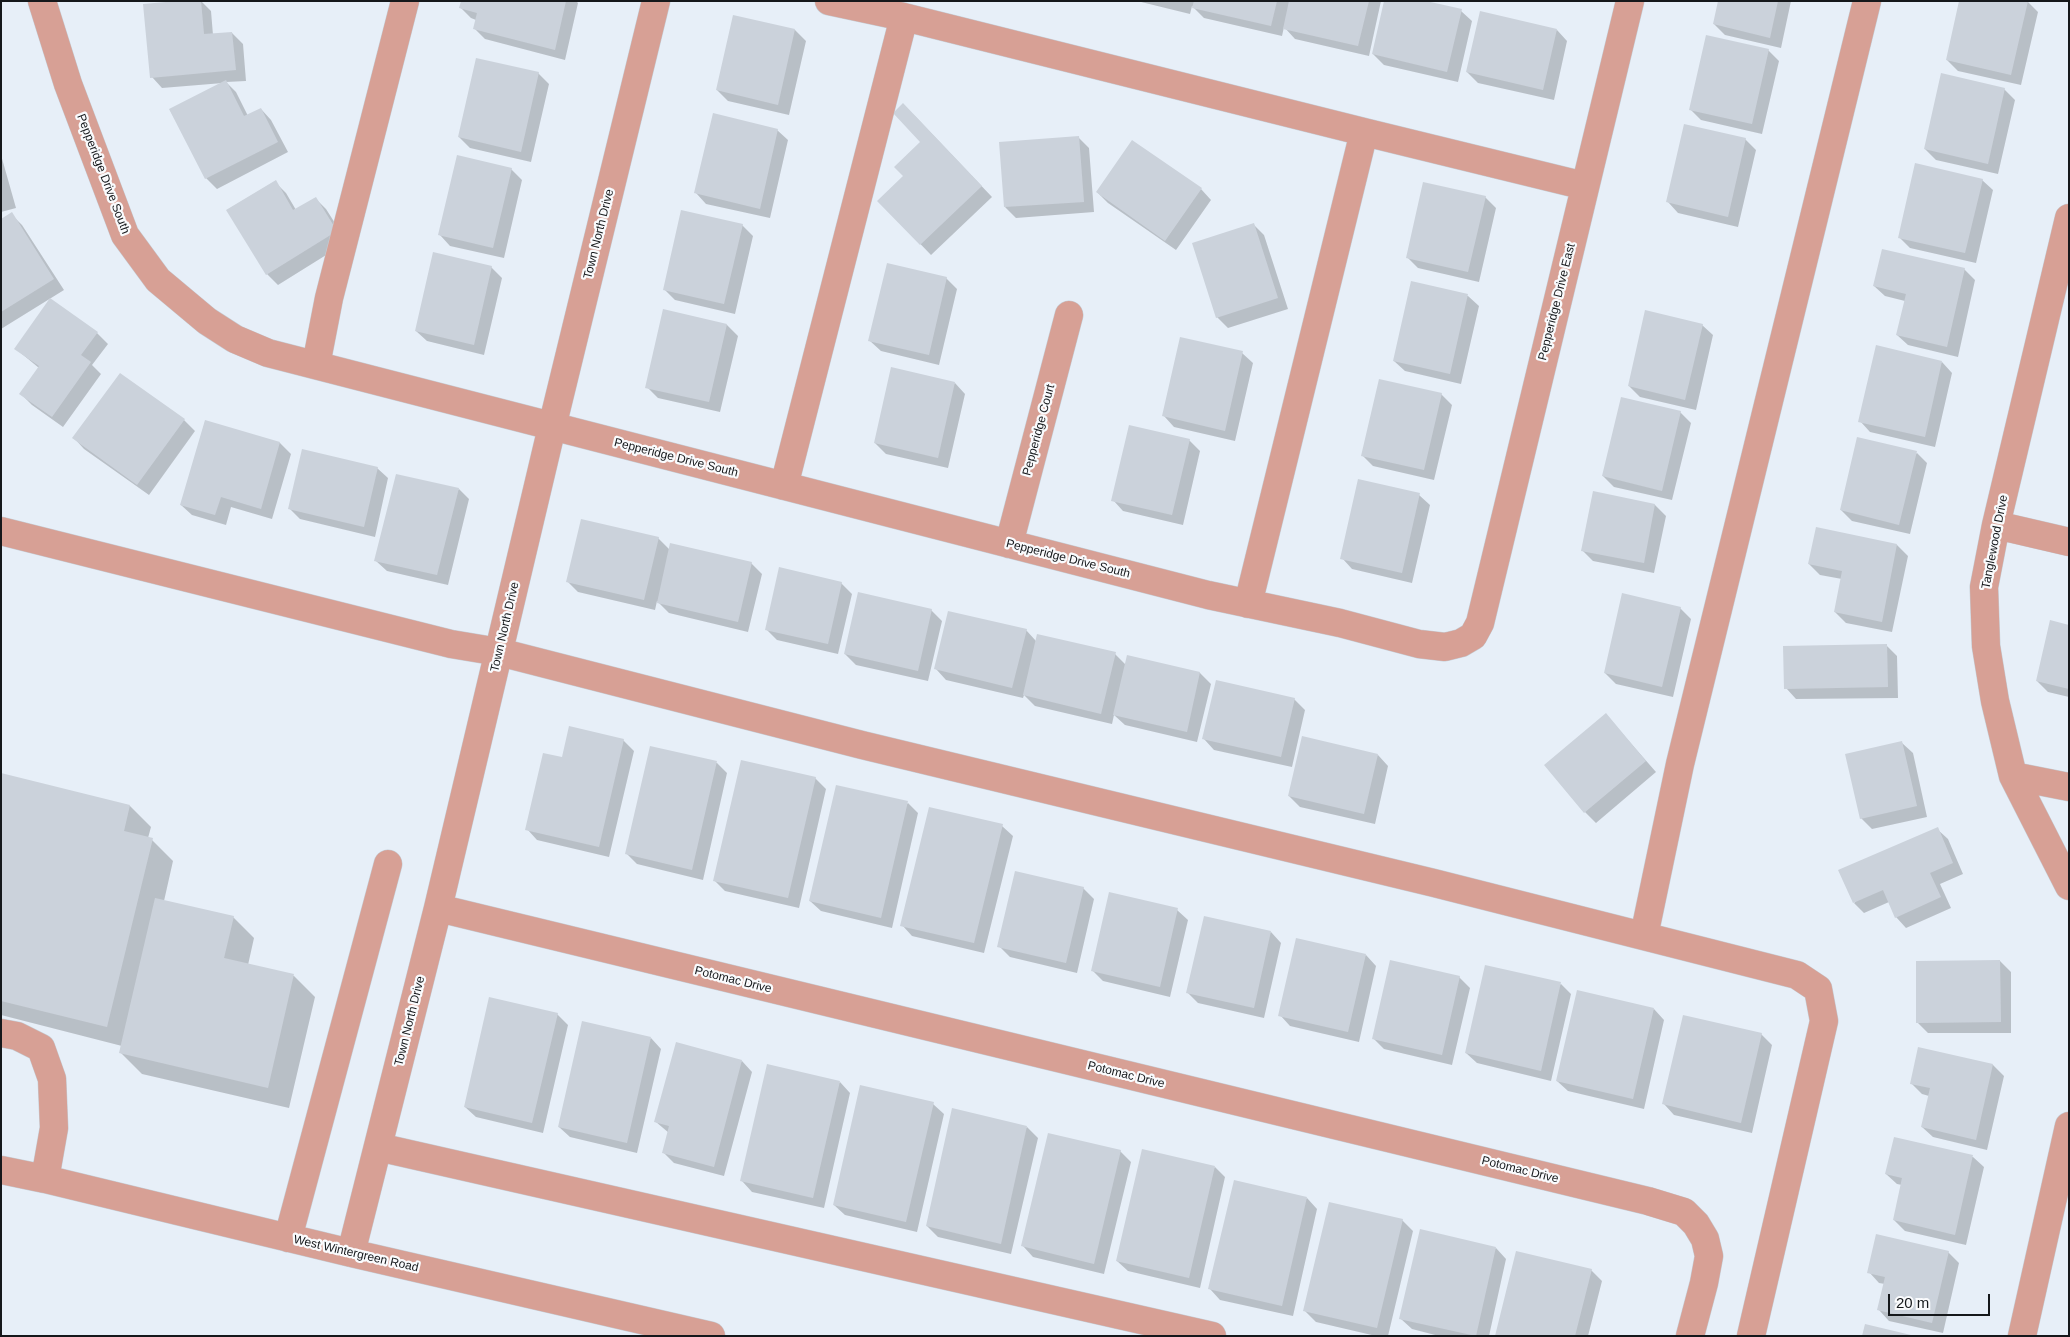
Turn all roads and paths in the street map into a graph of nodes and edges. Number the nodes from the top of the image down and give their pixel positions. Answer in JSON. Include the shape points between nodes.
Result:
{"nodes":[{"id":1,"x":42,"y":1,"type":"edge"},
{"id":2,"x":405,"y":1,"type":"edge"},
{"id":3,"x":656,"y":1,"type":"edge"},
{"id":4,"x":829,"y":1,"type":"edge"},
{"id":5,"x":1630,"y":1,"type":"edge"},
{"id":6,"x":1867,"y":1,"type":"edge"},
{"id":7,"x":904,"y":17,"type":"junction"},
{"id":8,"x":1364,"y":132,"type":"junction"},
{"id":9,"x":1585,"y":186,"type":"junction"},
{"id":10,"x":2069,"y":218,"type":"edge"},
{"id":11,"x":2061,"y":288,"type":"edge"},
{"id":12,"x":1070,"y":316,"type":"dead end"},
{"id":13,"x":316,"y":365,"type":"junction"},
{"id":14,"x":552,"y":427,"type":"junction"},
{"id":15,"x":784,"y":486,"type":"junction"},
{"id":16,"x":1996,"y":526,"type":"junction"},
{"id":17,"x":1,"y":531,"type":"edge"},
{"id":18,"x":2069,"y":542,"type":"edge"},
{"id":19,"x":1009,"y":544,"type":"junction"},
{"id":20,"x":1484,"y":602,"type":"joint"},
{"id":21,"x":1248,"y":604,"type":"junction"},
{"id":22,"x":499,"y":652,"type":"junction"},
{"id":23,"x":2014,"y":776,"type":"junction"},
{"id":24,"x":2069,"y":787,"type":"edge"},
{"id":25,"x":388,"y":864,"type":"dead end"},
{"id":26,"x":2069,"y":886,"type":"edge"},
{"id":27,"x":438,"y":908,"type":"junction"},
{"id":28,"x":1644,"y":936,"type":"junction"},
{"id":29,"x":1,"y":1033,"type":"edge"},
{"id":30,"x":2069,"y":1126,"type":"edge"},
{"id":31,"x":378,"y":1147,"type":"junction"},
{"id":32,"x":1,"y":1170,"type":"edge"},
{"id":33,"x":45,"y":1179,"type":"junction"},
{"id":34,"x":288,"y":1238,"type":"junction"},
{"id":35,"x":351,"y":1253,"type":"junction"},
{"id":36,"x":670,"y":1331,"type":"edge"},
{"id":37,"x":711,"y":1336,"type":"edge"},
{"id":38,"x":1212,"y":1336,"type":"edge"},
{"id":39,"x":1690,"y":1336,"type":"edge"},
{"id":40,"x":1750,"y":1336,"type":"edge"},
{"id":41,"x":2022,"y":1336,"type":"edge"}],
"edges":[{"from":1,"to":13,"type":"street","name":"Pepperidge Drive South","via":[[68,84],[119,217],[142,260],[158,280],[207,321],[235,339],[268,353]]},
{"from":2,"to":13,"type":"street","via":[[329,298]]},
{"from":3,"to":14,"type":"street","name":"Town North Drive"},
{"from":4,"to":7,"type":"street"},
{"from":5,"to":9,"type":"street","name":"Pepperidge Drive East"},
{"from":6,"to":28,"type":"street","via":[[1680,764]]},
{"from":7,"to":8,"type":"street"},
{"from":7,"to":15,"type":"street"},
{"from":8,"to":9,"type":"street"},
{"from":8,"to":21,"type":"street"},
{"from":9,"to":20,"type":"street","name":"Pepperidge Drive East"},
{"from":10,"to":11,"type":"street","name":"Tanglewood Drive"},
{"from":11,"to":16,"type":"street","name":"Tanglewood Drive"},
{"from":12,"to":19,"type":"street","name":"Pepperidge Court"},
{"from":13,"to":14,"type":"street","name":"Pepperidge Drive South"},
{"from":14,"to":15,"type":"street","name":"Pepperidge Drive South"},
{"from":14,"to":22,"type":"street","name":"Town North Drive"},
{"from":15,"to":19,"type":"street","name":"Pepperidge Drive South"},
{"from":16,"to":18,"type":"street"},
{"from":16,"to":23,"type":"street","name":"Tanglewood Drive","via":[[1984,587],[1986,646],[1995,701]]},
{"from":17,"to":22,"type":"street","via":[[451,644]]},
{"from":19,"to":21,"type":"street","name":"Pepperidge Drive South"},
{"from":20,"to":21,"type":"street","name":"Pepperidge Drive South","via":[[1480,623],[1473,636],[1445,647],[1419,644]]},
{"from":22,"to":27,"type":"street","name":"Town North Drive"},
{"from":22,"to":28,"type":"street","via":[[862,745]]},
{"from":23,"to":24,"type":"street"},
{"from":23,"to":26,"type":"street","name":"Tanglewood Drive"},
{"from":25,"to":34,"type":"street"},
{"from":27,"to":31,"type":"street","name":"Town North Drive"},
{"from":27,"to":39,"type":"street","name":"Potomac Drive","via":[[1684,1212],[1705,1239],[1709,1256]]},
{"from":28,"to":40,"type":"street","via":[[1797,975],[1818,989],[1824,1021]]},
{"from":29,"to":33,"type":"street","via":[[41,1048],[52,1079],[54,1128]]},
{"from":30,"to":41,"type":"street"},
{"from":31,"to":35,"type":"street","name":"Town North Drive"},
{"from":31,"to":38,"type":"street"},
{"from":32,"to":33,"type":"street","name":"West Wintergreen Road"},
{"from":33,"to":34,"type":"street","name":"West Wintergreen Road"},
{"from":34,"to":35,"type":"street","name":"West Wintergreen Road"},
{"from":35,"to":36,"type":"street","name":"West Wintergreen Road"},
{"from":36,"to":37,"type":"street","name":"West Wintergreen Road"}]}
